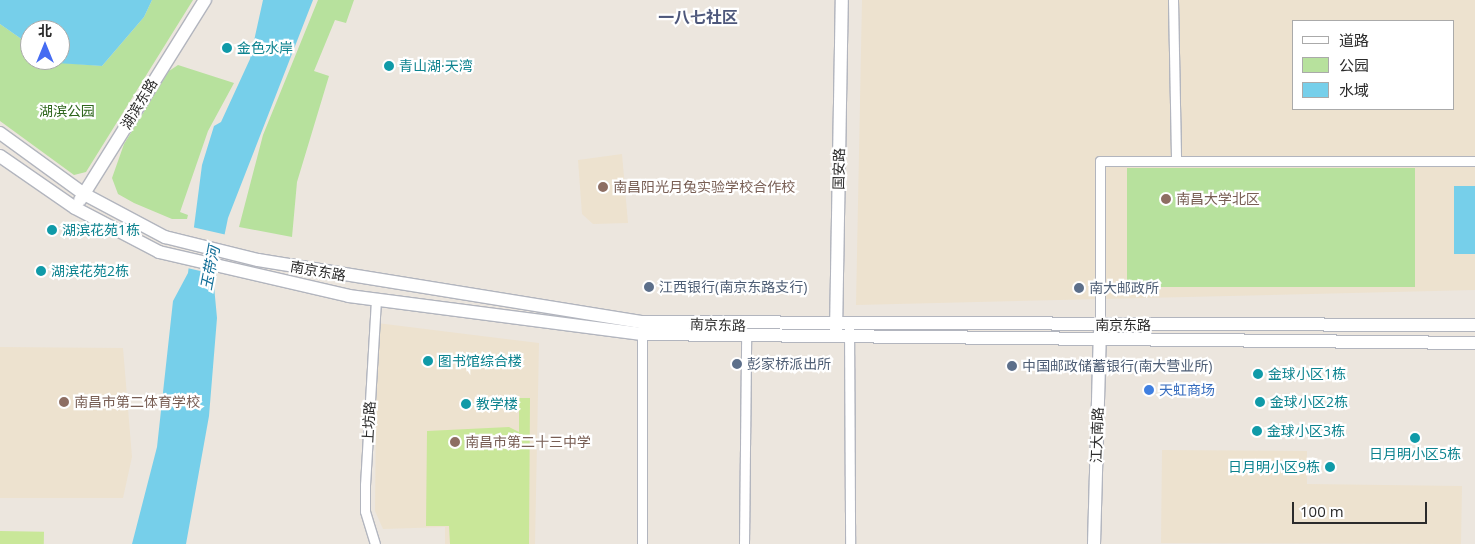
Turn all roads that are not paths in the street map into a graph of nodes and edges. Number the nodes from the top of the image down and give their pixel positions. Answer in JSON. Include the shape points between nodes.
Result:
{"nodes":[{"id":1,"x":205,"y":0,"type":"edge"},
{"id":2,"x":842,"y":0,"type":"edge"},
{"id":3,"x":1173,"y":0,"type":"edge"},
{"id":4,"x":0,"y":133,"type":"edge"},
{"id":5,"x":0,"y":156,"type":"edge"},
{"id":6,"x":1176,"y":160,"type":"junction"},
{"id":7,"x":1475,"y":161,"type":"edge"},
{"id":8,"x":84,"y":194,"type":"junction"},
{"id":9,"x":75,"y":208,"type":"junction"},
{"id":10,"x":376,"y":299,"type":"junction"},
{"id":11,"x":1100,"y":325,"type":"junction"},
{"id":12,"x":1475,"y":325,"type":"edge"},
{"id":13,"x":843,"y":331,"type":"junction"},
{"id":14,"x":642,"y":334,"type":"junction"},
{"id":15,"x":746,"y":337,"type":"junction"},
{"id":16,"x":1100,"y":339,"type":"junction"},
{"id":17,"x":1475,"y":343,"type":"edge"},
{"id":18,"x":375,"y":544,"type":"edge"},
{"id":19,"x":642,"y":544,"type":"edge"},
{"id":20,"x":744,"y":544,"type":"edge"},
{"id":21,"x":850,"y":544,"type":"edge"},
{"id":22,"x":1094,"y":544,"type":"edge"}],
"edges":[{"from":1,"to":8,"type":"main road","name":"湖滨东路"},
{"from":2,"to":13,"type":"main road","name":"国安路"},
{"from":3,"to":6,"type":"street"},
{"from":4,"to":8,"type":"main road","name":"南京东路"},
{"from":5,"to":9,"type":"main road","name":"南京东路"},
{"from":6,"to":7,"type":"street"},
{"from":6,"to":11,"type":"street","via":[[1100,161]]},
{"from":8,"to":9,"type":"main road","name":"湖滨东路"},
{"from":8,"to":13,"type":"main road","name":"南京东路","via":[[165,237],[225,252],[479,299],[642,322]]},
{"from":9,"to":10,"type":"main road","name":"南京东路","via":[[137,244],[185,259]]},
{"from":10,"to":14,"type":"main road","name":"南京东路"},
{"from":10,"to":18,"type":"street","name":"上坊路","via":[[365,485],[365,511]]},
{"from":11,"to":12,"type":"main road","name":"南京东路"},
{"from":11,"to":13,"type":"main road","name":"南京东路"},
{"from":11,"to":16,"type":"main road","name":"江大南路"},
{"from":13,"to":15,"type":"main road","name":"南京东路"},
{"from":13,"to":16,"type":"main road","name":"南京东路"},
{"from":13,"to":21,"type":"street"},
{"from":14,"to":15,"type":"main road","name":"南京东路"},
{"from":14,"to":19,"type":"street"},
{"from":15,"to":20,"type":"street"},
{"from":16,"to":17,"type":"main road","name":"南京东路"},
{"from":16,"to":22,"type":"main road","name":"江大南路"}]}
